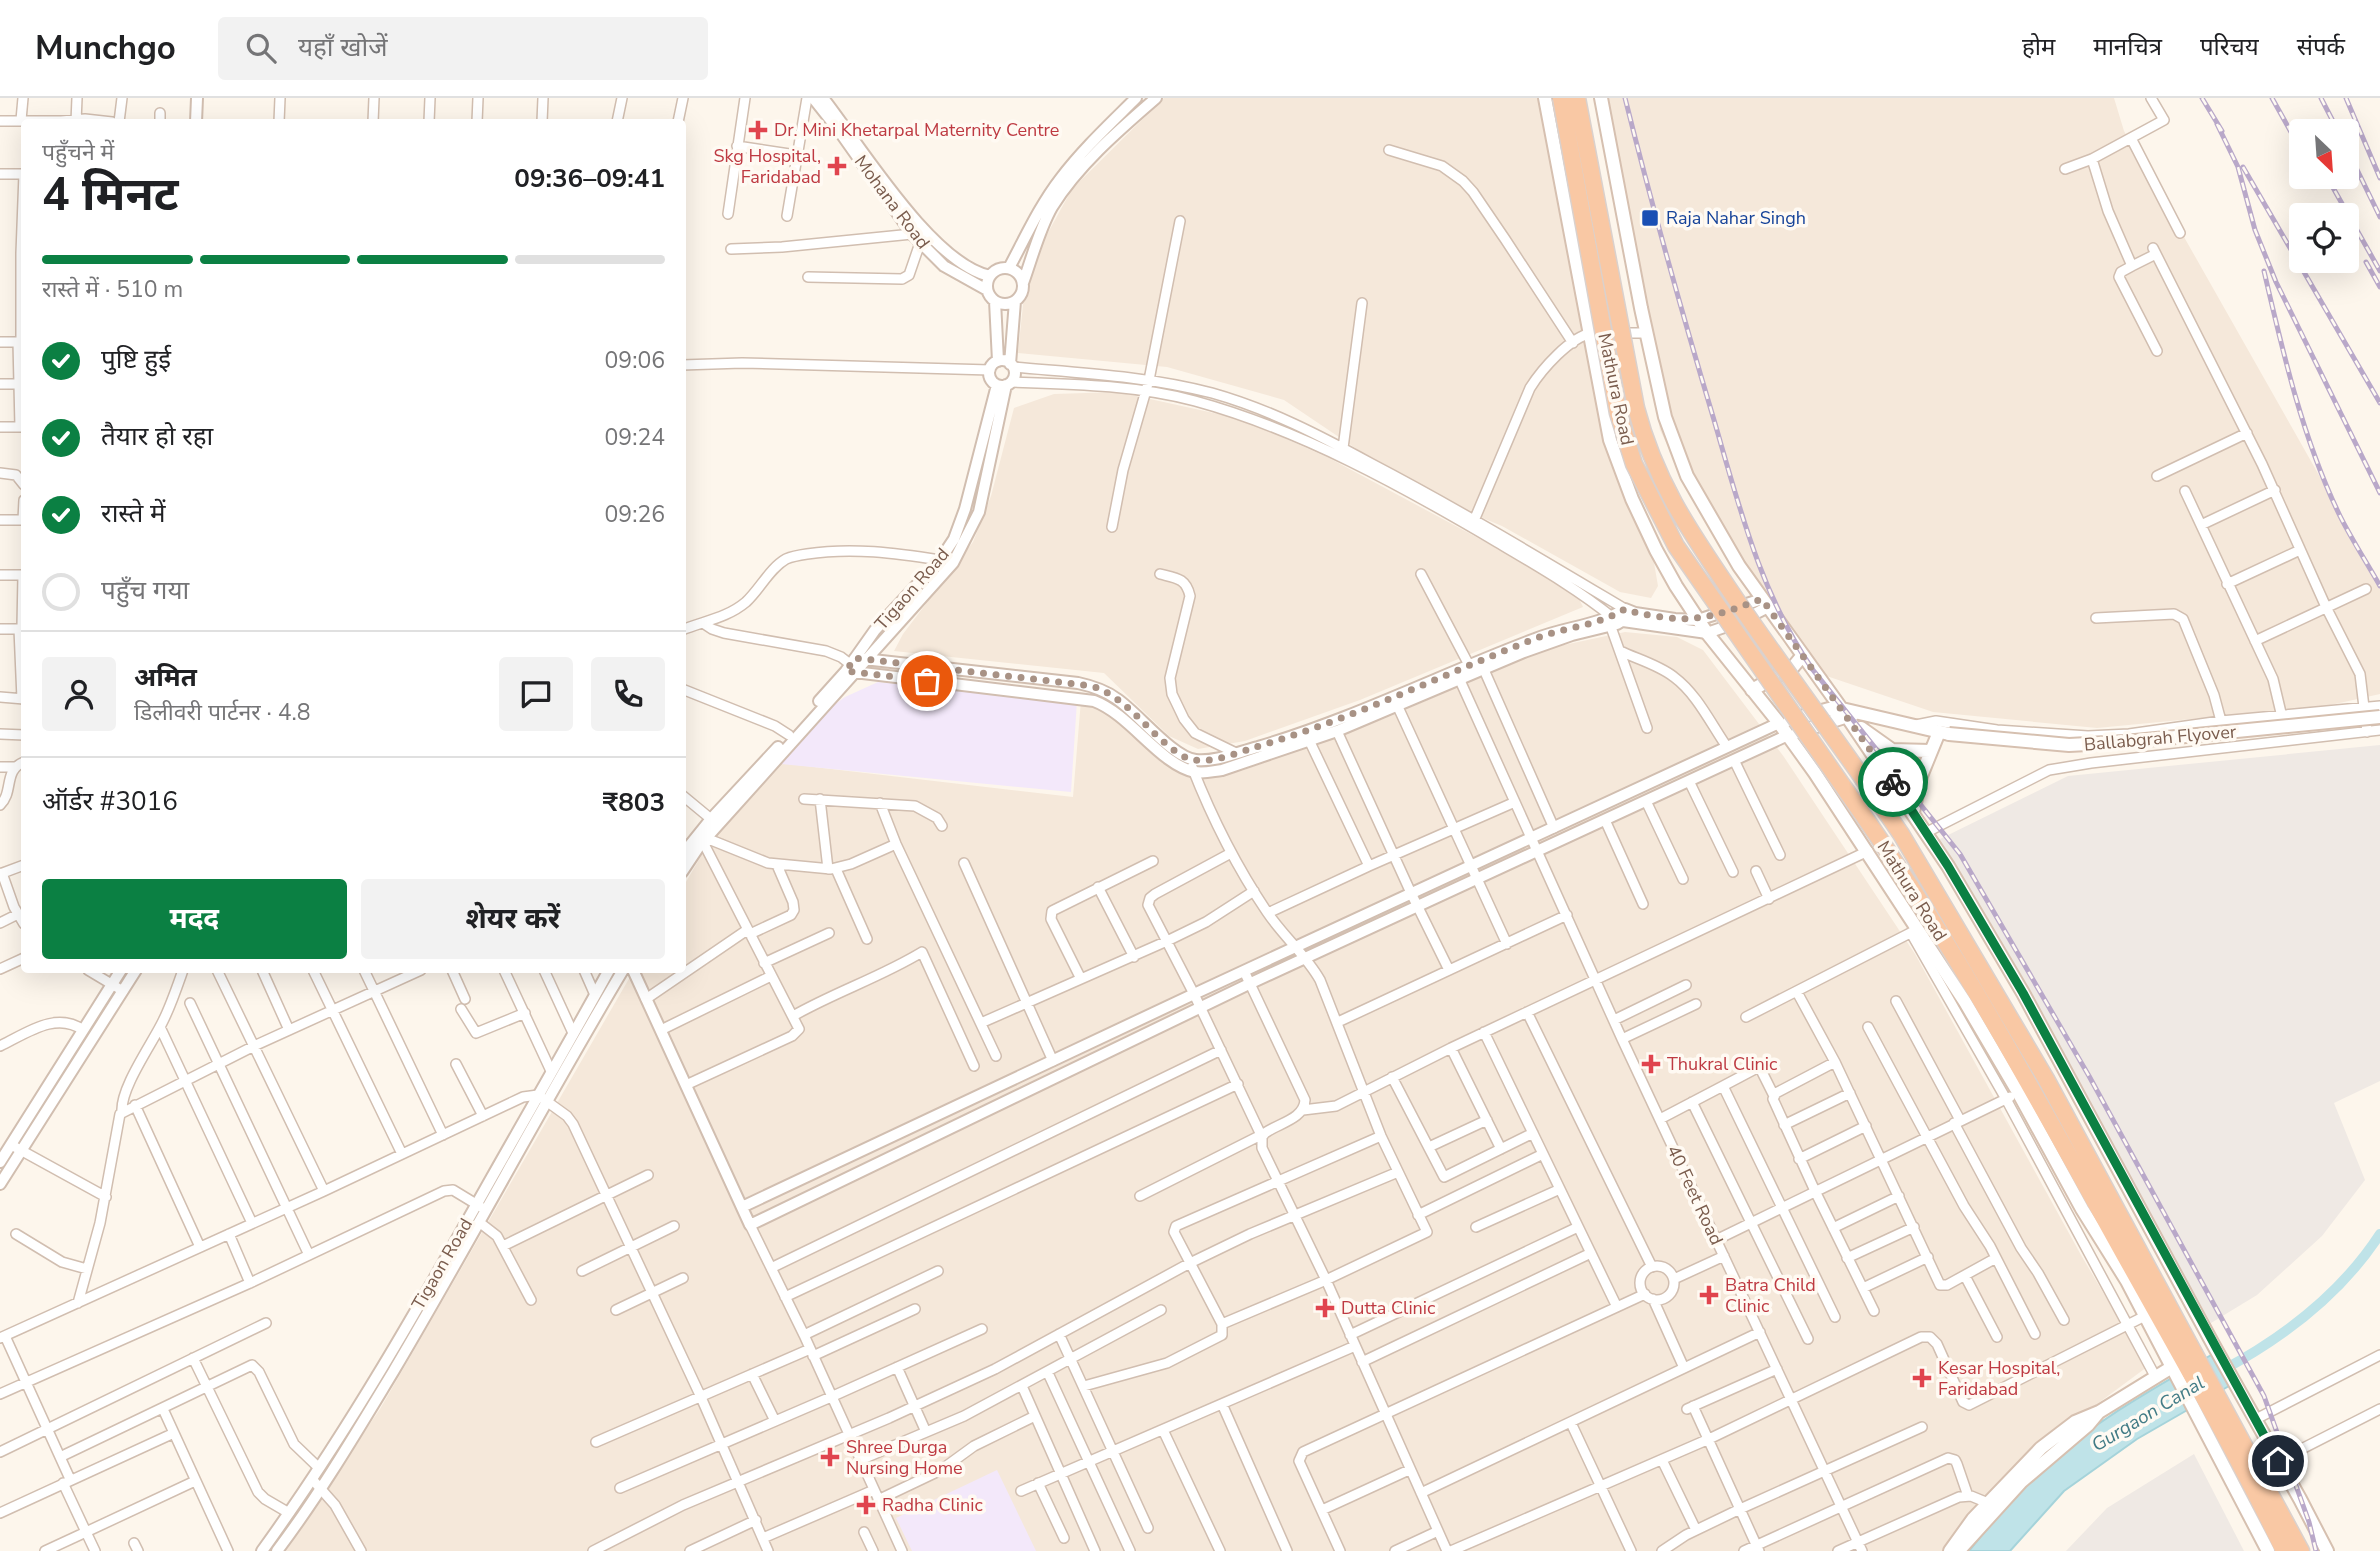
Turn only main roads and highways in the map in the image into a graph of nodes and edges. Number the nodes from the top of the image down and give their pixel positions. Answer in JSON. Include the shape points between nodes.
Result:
{"nodes":[{"id":1,"x":1545,"y":98,"type":"edge"},
{"id":2,"x":1560,"y":98,"type":"edge"},
{"id":3,"x":1577,"y":98,"type":"edge"},
{"id":4,"x":1601,"y":98,"type":"edge"},
{"id":5,"x":1803,"y":655,"type":"junction"},
{"id":6,"x":1752,"y":690,"type":"junction"},
{"id":7,"x":1849,"y":713,"type":"junction"},
{"id":8,"x":2380,"y":717,"type":"edge"},
{"id":9,"x":1779,"y":723,"type":"junction"},
{"id":10,"x":1944,"y":733,"type":"junction"},
{"id":11,"x":1788,"y":735,"type":"junction"},
{"id":12,"x":1868,"y":747,"type":"junction"},
{"id":13,"x":1930,"y":751,"type":"junction"},
{"id":14,"x":1819,"y":779,"type":"junction"},
{"id":15,"x":1913,"y":812,"type":"junction"},
{"id":16,"x":2182,"y":1366,"type":"junction"},
{"id":17,"x":2213,"y":1399,"type":"junction"},
{"id":18,"x":2099,"y":1412,"type":"junction"},
{"id":19,"x":1950,"y":1551,"type":"edge"},
{"id":20,"x":1959,"y":1551,"type":"edge"},
{"id":21,"x":2268,"y":1551,"type":"edge"},
{"id":22,"x":2284,"y":1551,"type":"edge"},
{"id":23,"x":2301,"y":1551,"type":"edge"},
{"id":24,"x":2327,"y":1551,"type":"edge"}],
"edges":[{"from":1,"to":6,"type":"main road","via":[[1610,440],[1632,499],[1676,586]]},
{"from":2,"to":16,"type":"highway","name":"Mathura Road","bridge":true,"via":[[1618,413],[1634,464],[1676,546],[1884,843],[2031,1087]]},
{"from":3,"to":16,"type":"highway","name":"Mathura Road","bridge":true,"via":[[1636,408],[1670,498],[1901,834],[2046,1079]]},
{"from":4,"to":5,"type":"main road","via":[[1671,439],[1739,566]]},
{"from":5,"to":6,"type":"main road","via":[[1793,667]]},
{"from":5,"to":7,"type":"main road"},
{"from":6,"to":9,"type":"main road"},
{"from":7,"to":9,"type":"main road","via":[[1829,709]]},
{"from":7,"to":10,"type":"main road","name":"Ballabgrah Flyover"},
{"from":7,"to":11,"type":"main road"},
{"from":7,"to":12,"type":"main road"},
{"from":7,"to":13,"type":"main road","via":[[1873,739],[1892,750]]},
{"from":8,"to":10,"type":"main road","name":"Ballabgrah Flyover","bridge":true,"via":[[2069,745]]},
{"from":9,"to":11,"type":"main road"},
{"from":10,"to":13,"type":"main road"},
{"from":11,"to":14,"type":"main road"},
{"from":12,"to":14,"type":"main road","via":[[1839,756]]},
{"from":12,"to":15,"type":"main road"},
{"from":13,"to":15,"type":"main road"},
{"from":14,"to":16,"type":"main road","via":[[1868,851],[2145,1316]]},
{"from":15,"to":24,"type":"main road","via":[[2023,993]]},
{"from":16,"to":17,"type":"highway","name":"Mathura Road"},
{"from":16,"to":18,"type":"main road","via":[[2155,1376]]},
{"from":16,"to":21,"type":"main road","via":[[2200,1421]]},
{"from":17,"to":22,"type":"highway","name":"Mathura Road"},
{"from":17,"to":23,"type":"highway","name":"Mathura Road"},
{"from":18,"to":19,"type":"main road","via":[[2075,1422],[2041,1448]]},
{"from":18,"to":20,"type":"main road","via":[[2021,1482]]}]}
